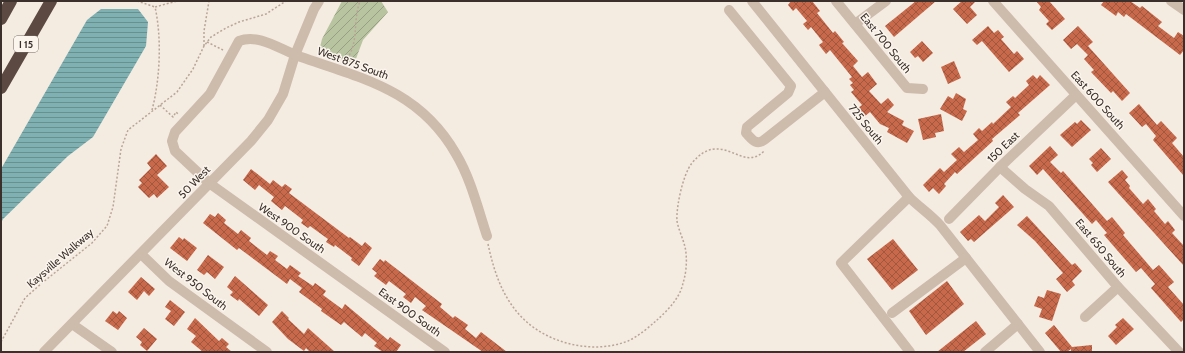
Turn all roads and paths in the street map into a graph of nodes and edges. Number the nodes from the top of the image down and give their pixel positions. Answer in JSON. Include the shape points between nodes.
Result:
{"nodes":[{"id":1,"x":11,"y":1,"type":"edge"},
{"id":2,"x":50,"y":1,"type":"edge"},
{"id":3,"x":137,"y":1,"type":"edge"},
{"id":4,"x":177,"y":1,"type":"edge"},
{"id":5,"x":209,"y":1,"type":"edge"},
{"id":6,"x":286,"y":1,"type":"edge"},
{"id":7,"x":319,"y":1,"type":"edge"},
{"id":8,"x":360,"y":1,"type":"edge"},
{"id":9,"x":752,"y":1,"type":"edge"},
{"id":10,"x":836,"y":1,"type":"edge"},
{"id":11,"x":886,"y":1,"type":"edge"},
{"id":12,"x":993,"y":1,"type":"edge"},
{"id":13,"x":1172,"y":1,"type":"edge"},
{"id":14,"x":155,"y":7,"type":"junction"},
{"id":15,"x":729,"y":10,"type":"dead end"},
{"id":16,"x":1184,"y":10,"type":"edge"},
{"id":17,"x":1,"y":19,"type":"edge"},
{"id":18,"x":855,"y":24,"type":"junction"},
{"id":19,"x":207,"y":42,"type":"junction"},
{"id":20,"x":204,"y":46,"type":"junction"},
{"id":21,"x":232,"y":55,"type":"junction"},
{"id":22,"x":295,"y":55,"type":"junction"},
{"id":23,"x":340,"y":70,"type":"junction"},
{"id":24,"x":1,"y":88,"type":"edge"},
{"id":25,"x":923,"y":89,"type":"dead end"},
{"id":26,"x":825,"y":92,"type":"junction"},
{"id":27,"x":1076,"y":94,"type":"junction"},
{"id":28,"x":160,"y":105,"type":"junction"},
{"id":29,"x":152,"y":110,"type":"junction"},
{"id":30,"x":173,"y":117,"type":"dead end"},
{"id":31,"x":768,"y":138,"type":"junction"},
{"id":32,"x":1000,"y":167,"type":"junction"},
{"id":33,"x":209,"y":183,"type":"junction"},
{"id":34,"x":909,"y":197,"type":"junction"},
{"id":35,"x":1184,"y":216,"type":"edge"},
{"id":36,"x":949,"y":220,"type":"dead end"},
{"id":37,"x":487,"y":236,"type":"joint"},
{"id":38,"x":141,"y":254,"type":"junction"},
{"id":39,"x":966,"y":258,"type":"junction"},
{"id":40,"x":1118,"y":287,"type":"junction"},
{"id":41,"x":361,"y":292,"type":"joint"},
{"id":42,"x":892,"y":313,"type":"dead end"},
{"id":43,"x":1085,"y":317,"type":"dead end"},
{"id":44,"x":72,"y":324,"type":"junction"},
{"id":45,"x":1018,"y":324,"type":"junction"},
{"id":46,"x":1,"y":342,"type":"edge"},
{"id":47,"x":44,"y":352,"type":"edge"},
{"id":48,"x":112,"y":352,"type":"edge"},
{"id":49,"x":267,"y":352,"type":"edge"},
{"id":50,"x":444,"y":352,"type":"edge"},
{"id":51,"x":910,"y":352,"type":"edge"},
{"id":52,"x":985,"y":352,"type":"edge"},
{"id":53,"x":1040,"y":352,"type":"edge"},
{"id":54,"x":1179,"y":352,"type":"edge"}],
"edges":[{"from":1,"to":17,"type":"highway"},
{"from":2,"to":24,"type":"highway","number":"I 15"},
{"from":3,"to":14,"type":"path"},
{"from":4,"to":14,"type":"path"},
{"from":5,"to":20,"type":"path"},
{"from":6,"to":19,"type":"path","name":"Kaysville Walkway","via":[[266,14],[226,28]]},
{"from":7,"to":22,"type":"street","name":"50 West"},
{"from":8,"to":23,"type":"path","via":[[355,23],[355,45]]},
{"from":9,"to":26,"type":"street","name":"725 South"},
{"from":10,"to":18,"type":"street","name":"East 700 South"},
{"from":11,"to":18,"type":"street"},
{"from":12,"to":27,"type":"street","name":"East 600 South"},
{"from":13,"to":16,"type":"street"},
{"from":14,"to":29,"type":"path","via":[[160,45]]},
{"from":15,"to":31,"type":"street","via":[[791,84],[788,93],[747,127],[746,133],[756,143]]},
{"from":18,"to":25,"type":"street","name":"East 700 South","via":[[907,88]]},
{"from":19,"to":20,"type":"path","name":"Kaysville Walkway"},
{"from":19,"to":21,"type":"path"},
{"from":20,"to":28,"type":"path","name":"Kaysville Walkway","via":[[181,86]]},
{"from":21,"to":22,"type":"street","name":"West 875 South","via":[[239,41],[245,38],[272,44]]},
{"from":21,"to":33,"type":"street","name":"West 900 South","via":[[210,94],[175,132],[172,140],[175,151]]},
{"from":22,"to":23,"type":"street","name":"West 875 South"},
{"from":22,"to":33,"type":"street","name":"50 West","via":[[283,94],[268,120]]},
{"from":23,"to":37,"type":"street","name":"West 875 South","via":[[380,84],[396,93],[434,123],[462,166]]},
{"from":26,"to":31,"type":"street"},
{"from":26,"to":34,"type":"street","name":"725 South"},
{"from":27,"to":32,"type":"street","name":"150 East"},
{"from":27,"to":35,"type":"street","name":"East 600 South"},
{"from":28,"to":29,"type":"path","name":"Kaysville Walkway"},
{"from":28,"to":30,"type":"path"},
{"from":29,"to":46,"type":"path","name":"Kaysville Walkway","via":[[128,130],[124,139],[113,207],[107,226],[92,243],[25,298]]},
{"from":31,"to":37,"type":"path","via":[[768,147],[758,155],[742,157],[725,149],[713,148],[701,155],[689,168],[683,183],[677,216],[686,254],[686,270],[681,291],[664,314],[627,341],[602,347],[567,344],[529,324],[505,296],[493,266]]},
{"from":32,"to":36,"type":"street","name":"150 East"},
{"from":32,"to":40,"type":"street","name":"East 650 South","via":[[1049,206]]},
{"from":33,"to":38,"type":"street","name":"50 West"},
{"from":33,"to":41,"type":"street","name":"West 900 South"},
{"from":34,"to":39,"type":"street","name":"725 South","via":[[916,205],[927,211]]},
{"from":34,"to":51,"type":"street","via":[[841,264]]},
{"from":38,"to":44,"type":"street","name":"50 West"},
{"from":38,"to":49,"type":"street","name":"West 950 South","via":[[169,281]]},
{"from":39,"to":42,"type":"street"},
{"from":39,"to":45,"type":"street","name":"725 South"},
{"from":40,"to":43,"type":"street"},
{"from":40,"to":54,"type":"street","name":"East 650 South"},
{"from":41,"to":50,"type":"street","name":"East 900 South"},
{"from":44,"to":47,"type":"street","name":"50 West"},
{"from":44,"to":48,"type":"street"},
{"from":45,"to":52,"type":"street"},
{"from":45,"to":53,"type":"street","name":"725 South"}]}
